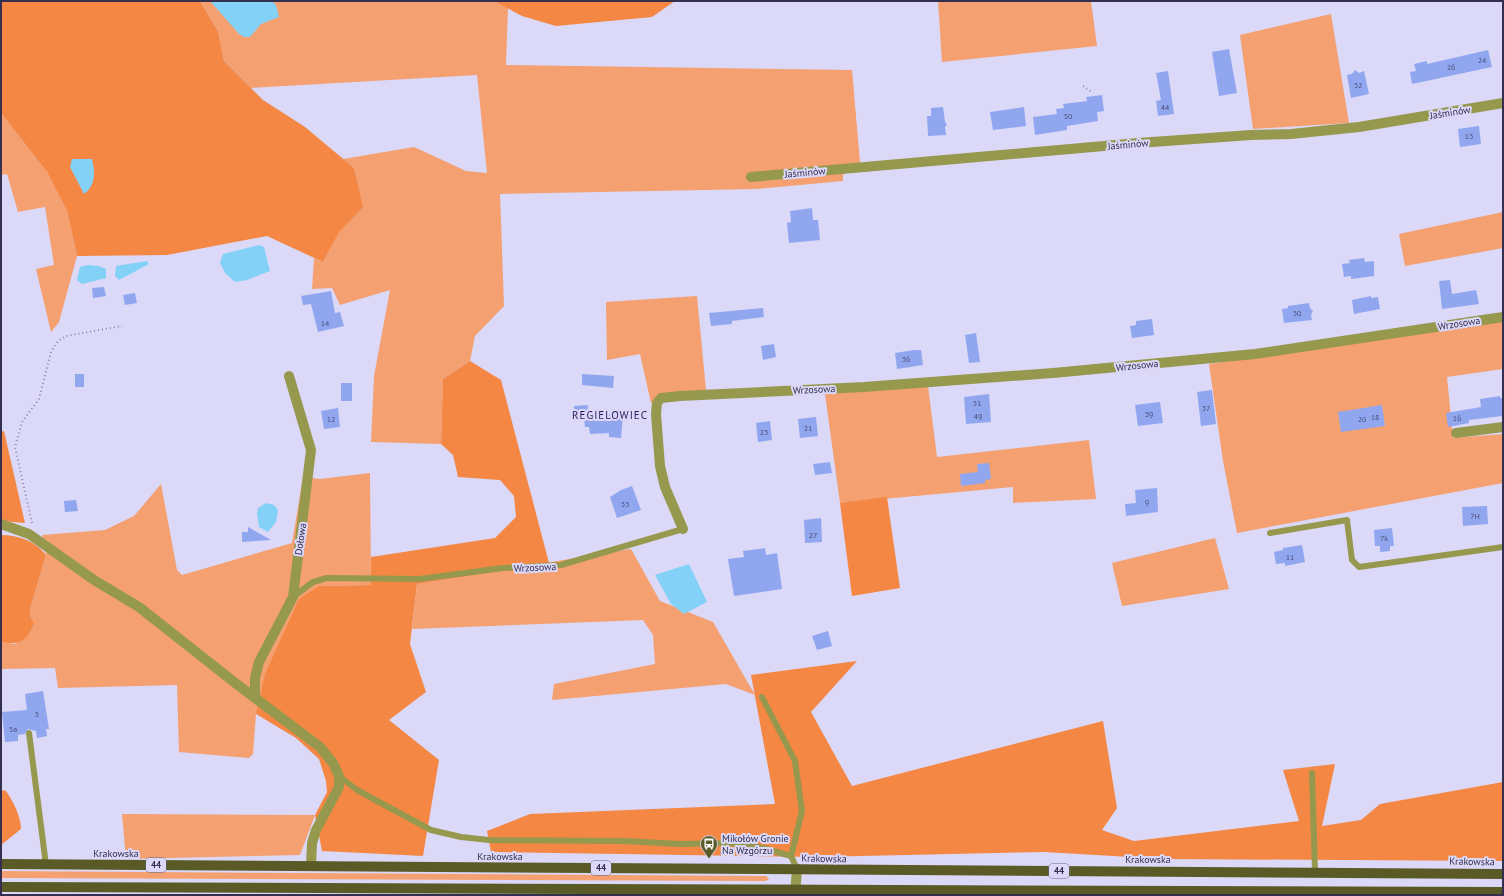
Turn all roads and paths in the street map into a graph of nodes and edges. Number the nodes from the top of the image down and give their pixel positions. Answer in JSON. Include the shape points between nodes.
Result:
{"nodes":[{"id":1,"x":1084,"y":86,"type":"dead end"},
{"id":2,"x":1093,"y":93,"type":"dead end"},
{"id":3,"x":1503,"y":103,"type":"edge"},
{"id":4,"x":751,"y":177,"type":"dead end"},
{"id":5,"x":1503,"y":316,"type":"edge"},
{"id":6,"x":122,"y":326,"type":"dead end"},
{"id":7,"x":288,"y":376,"type":"dead end"},
{"id":8,"x":1503,"y":427,"type":"edge"},
{"id":9,"x":1456,"y":433,"type":"dead end"},
{"id":10,"x":1,"y":524,"type":"edge"},
{"id":11,"x":683,"y":529,"type":"joint"},
{"id":12,"x":1270,"y":533,"type":"dead end"},
{"id":13,"x":29,"y":534,"type":"junction"},
{"id":14,"x":1503,"y":547,"type":"edge"},
{"id":15,"x":293,"y":597,"type":"junction"},
{"id":16,"x":762,"y":697,"type":"dead end"},
{"id":17,"x":255,"y":698,"type":"junction"},
{"id":18,"x":29,"y":732,"type":"dead end"},
{"id":19,"x":1312,"y":773,"type":"dead end"},
{"id":20,"x":339,"y":776,"type":"junction"},
{"id":21,"x":717,"y":853,"type":"dead end"},
{"id":22,"x":741,"y":854,"type":"dead end"},
{"id":23,"x":790,"y":856,"type":"junction"},
{"id":24,"x":1,"y":864,"type":"edge"},
{"id":25,"x":46,"y":865,"type":"junction"},
{"id":26,"x":311,"y":866,"type":"junction"},
{"id":27,"x":796,"y":869,"type":"junction"},
{"id":28,"x":1315,"y":872,"type":"junction"},
{"id":29,"x":1503,"y":874,"type":"edge"},
{"id":30,"x":1,"y":887,"type":"edge"},
{"id":31,"x":346,"y":892,"type":"edge"},
{"id":32,"x":796,"y":892,"type":"edge"},
{"id":33,"x":1503,"y":892,"type":"edge"}],
"edges":[{"from":1,"to":2,"type":"path"},
{"from":3,"to":4,"type":"street","name":"Jaśminów","via":[[1359,127],[1291,134],[1138,143]]},
{"from":5,"to":11,"type":"street","name":"Wrzosowa","via":[[1231,356],[1045,374],[661,398],[657,403],[656,414],[660,466],[665,487]]},
{"from":6,"to":13,"type":"path","via":[[66,336],[58,341],[51,352],[39,399],[22,422],[15,447],[32,523]]},
{"from":7,"to":15,"type":"street","name":"Dołowa","via":[[311,450]]},
{"from":8,"to":9,"type":"street"},
{"from":10,"to":13,"type":"street"},
{"from":11,"to":15,"type":"lane","name":"Wrzosowa","via":[[561,565],[502,568],[419,579],[327,578],[313,582]]},
{"from":12,"to":14,"type":"lane","via":[[1348,520],[1352,560],[1359,567]]},
{"from":13,"to":17,"type":"street","via":[[94,580],[139,607]]},
{"from":15,"to":17,"type":"street","name":"Dołowa","via":[[260,662],[255,678]]},
{"from":16,"to":23,"type":"lane","via":[[795,761],[802,811]]},
{"from":17,"to":20,"type":"street","via":[[320,747],[334,763]]},
{"from":18,"to":25,"type":"lane"},
{"from":19,"to":28,"type":"lane"},
{"from":20,"to":23,"type":"lane","via":[[357,790],[431,830],[461,836],[489,840],[730,843],[763,848]]},
{"from":20,"to":26,"type":"street","via":[[338,787],[316,830],[312,843]]},
{"from":21,"to":22,"type":"path"},
{"from":23,"to":27,"type":"lane"},
{"from":24,"to":25,"type":"main road","name":"Krakowska","number":"44"},
{"from":25,"to":26,"type":"main road","name":"Krakowska","number":"44"},
{"from":26,"to":27,"type":"main road","name":"Krakowska","number":"44"},
{"from":27,"to":28,"type":"main road","name":"Krakowska","number":"44"},
{"from":27,"to":32,"type":"street"},
{"from":28,"to":29,"type":"main road","name":"Krakowska","number":"44"},
{"from":30,"to":31,"type":"main road","number":"44"},
{"from":31,"to":32,"type":"main road","number":"44"},
{"from":32,"to":33,"type":"main road","number":"44"}]}
